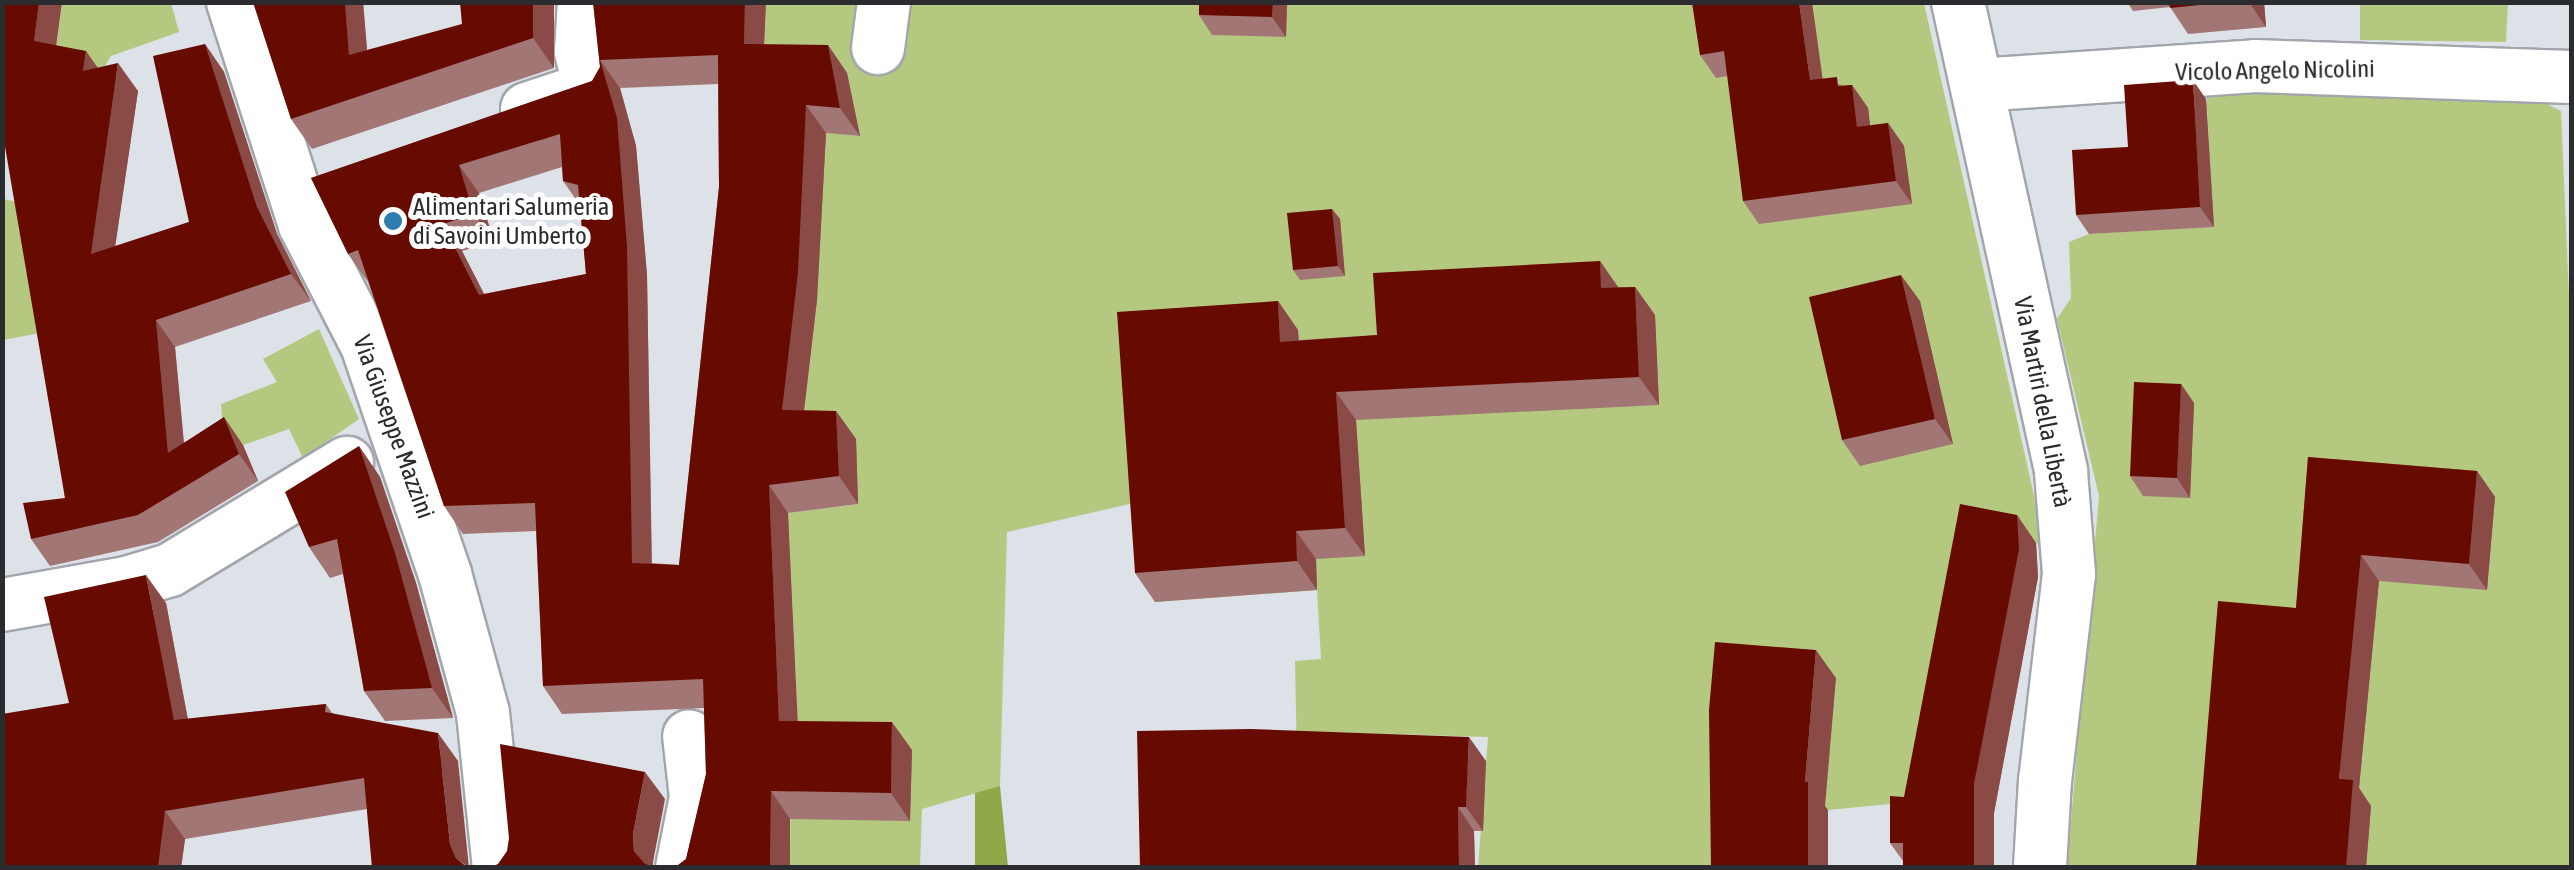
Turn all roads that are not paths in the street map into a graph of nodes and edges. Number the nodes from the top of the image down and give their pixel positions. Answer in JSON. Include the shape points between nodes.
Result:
{"nodes":[{"id":1,"x":233,"y":2,"type":"edge"},
{"id":2,"x":584,"y":2,"type":"edge"},
{"id":3,"x":1958,"y":2,"type":"edge"},
{"id":4,"x":2572,"y":76,"type":"edge"},
{"id":5,"x":1978,"y":85,"type":"junction"},
{"id":6,"x":478,"y":125,"type":"edge"},
{"id":7,"x":397,"y":432,"type":"junction"},
{"id":8,"x":2,"y":605,"type":"edge"},
{"id":9,"x":689,"y":736,"type":"dead end"},
{"id":10,"x":498,"y":868,"type":"edge"},
{"id":11,"x":682,"y":868,"type":"edge"},
{"id":12,"x":2040,"y":868,"type":"edge"}],
"edges":[{"from":1,"to":7,"type":"street","name":"Via Giuseppe Mazzini","via":[[312,180],[306,225],[368,344]]},
{"from":2,"to":6,"type":"street","via":[[580,51],[590,88]]},
{"from":3,"to":5,"type":"street","name":"Via Martiri della Libertà"},
{"from":4,"to":5,"type":"street","name":"Vicolo Angelo Nicolini","via":[[2254,66]]},
{"from":5,"to":12,"type":"street","name":"Via Martiri della Libertà","via":[[2061,472],[2068,557]]},
{"from":7,"to":8,"type":"street","via":[[170,570]]},
{"from":7,"to":10,"type":"street","name":"Via Giuseppe Mazzini","via":[[483,713]]},
{"from":9,"to":11,"type":"street","via":[[696,797]]}]}
